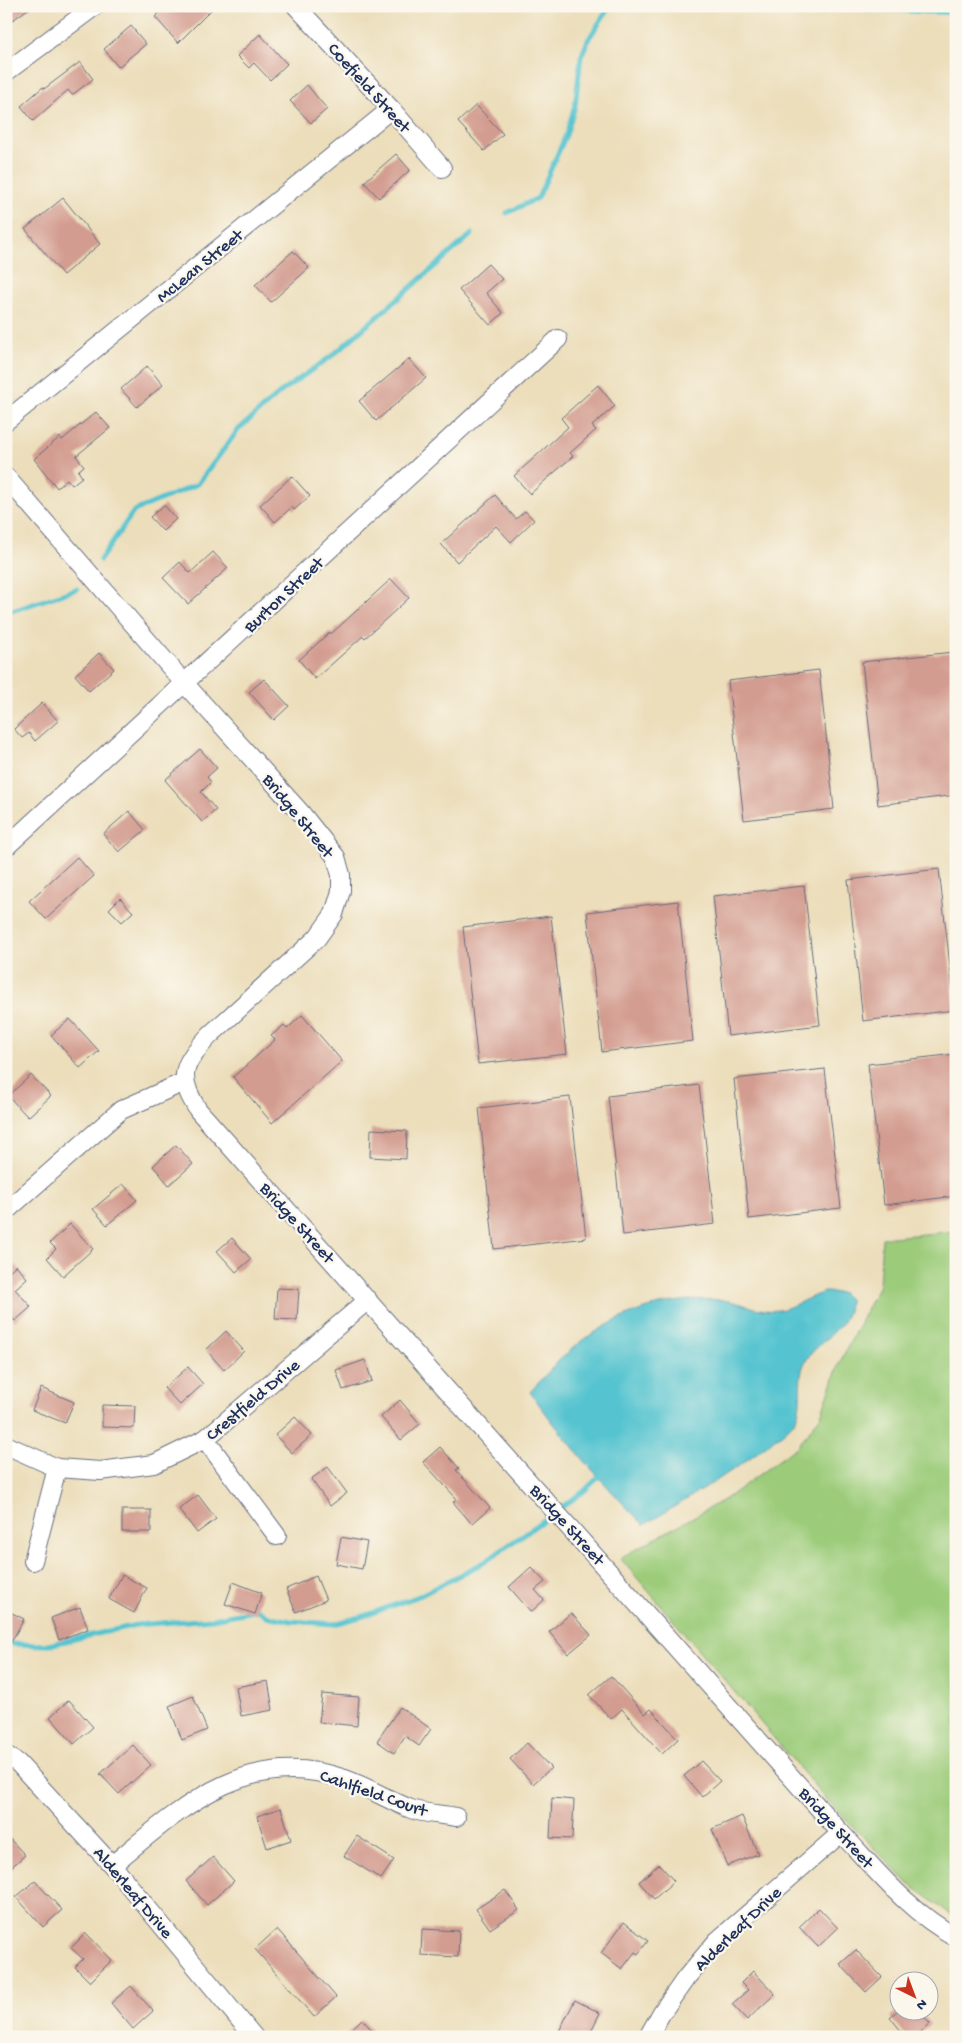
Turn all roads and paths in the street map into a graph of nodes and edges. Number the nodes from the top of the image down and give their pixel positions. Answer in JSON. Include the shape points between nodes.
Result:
{"nodes":[{"id":1,"x":95,"y":6,"type":"edge"},
{"id":2,"x":296,"y":6,"type":"edge"},
{"id":3,"x":6,"y":72,"type":"edge"},
{"id":4,"x":391,"y":109,"type":"junction"},
{"id":5,"x":442,"y":168,"type":"dead end"},
{"id":6,"x":558,"y":339,"type":"dead end"},
{"id":7,"x":6,"y":421,"type":"edge"},
{"id":8,"x":6,"y":477,"type":"edge"},
{"id":9,"x":186,"y":684,"type":"junction"},
{"id":10,"x":6,"y":847,"type":"edge"},
{"id":11,"x":184,"y":1082,"type":"junction"},
{"id":12,"x":6,"y":1212,"type":"edge"},
{"id":13,"x":368,"y":1300,"type":"junction"},
{"id":14,"x":205,"y":1439,"type":"junction"},
{"id":15,"x":6,"y":1445,"type":"edge"},
{"id":16,"x":56,"y":1468,"type":"junction"},
{"id":17,"x":277,"y":1536,"type":"dead end"},
{"id":18,"x":33,"y":1561,"type":"dead end"},
{"id":19,"x":6,"y":1755,"type":"edge"},
{"id":20,"x":456,"y":1817,"type":"dead end"},
{"id":21,"x":841,"y":1833,"type":"junction"},
{"id":22,"x":112,"y":1865,"type":"junction"},
{"id":23,"x":956,"y":1937,"type":"edge"},
{"id":24,"x":254,"y":2037,"type":"edge"},
{"id":25,"x":648,"y":2037,"type":"edge"}],
"edges":[{"from":1,"to":3,"type":"street"},
{"from":2,"to":4,"type":"street","name":"Coefield Street"},
{"from":4,"to":5,"type":"street","name":"Coefield Street"},
{"from":4,"to":7,"type":"street","name":"McLean Street"},
{"from":6,"to":9,"type":"street","name":"Burton Street"},
{"from":8,"to":9,"type":"street","name":"Bridge Street"},
{"from":9,"to":10,"type":"street","name":"Burton Street"},
{"from":9,"to":11,"type":"street","name":"Bridge Street","via":[[323,839],[336,857],[341,891],[334,914],[317,938],[194,1052]]},
{"from":11,"to":12,"type":"street","via":[[121,1110]]},
{"from":11,"to":13,"type":"street","name":"Bridge Street","via":[[198,1110],[216,1132]]},
{"from":13,"to":14,"type":"street","name":"Crestfield Drive"},
{"from":13,"to":21,"type":"street","name":"Bridge Street"},
{"from":14,"to":16,"type":"street","name":"Crestfield Drive","via":[[154,1464],[100,1471]]},
{"from":14,"to":17,"type":"street"},
{"from":15,"to":16,"type":"street","name":"Crestfield Drive"},
{"from":16,"to":18,"type":"street"},
{"from":19,"to":22,"type":"street","name":"Alderleaf Drive","via":[[18,1763]]},
{"from":20,"to":22,"type":"street","name":"Cahlfield Court","via":[[412,1809],[368,1788],[324,1773],[296,1769],[265,1772],[228,1782],[195,1799]]},
{"from":21,"to":23,"type":"street","name":"Bridge Street","via":[[907,1903]]},
{"from":21,"to":25,"type":"street","name":"Alderleaf Drive","via":[[718,1941],[686,1978]]},
{"from":22,"to":24,"type":"street","name":"Alderleaf Drive"}]}
